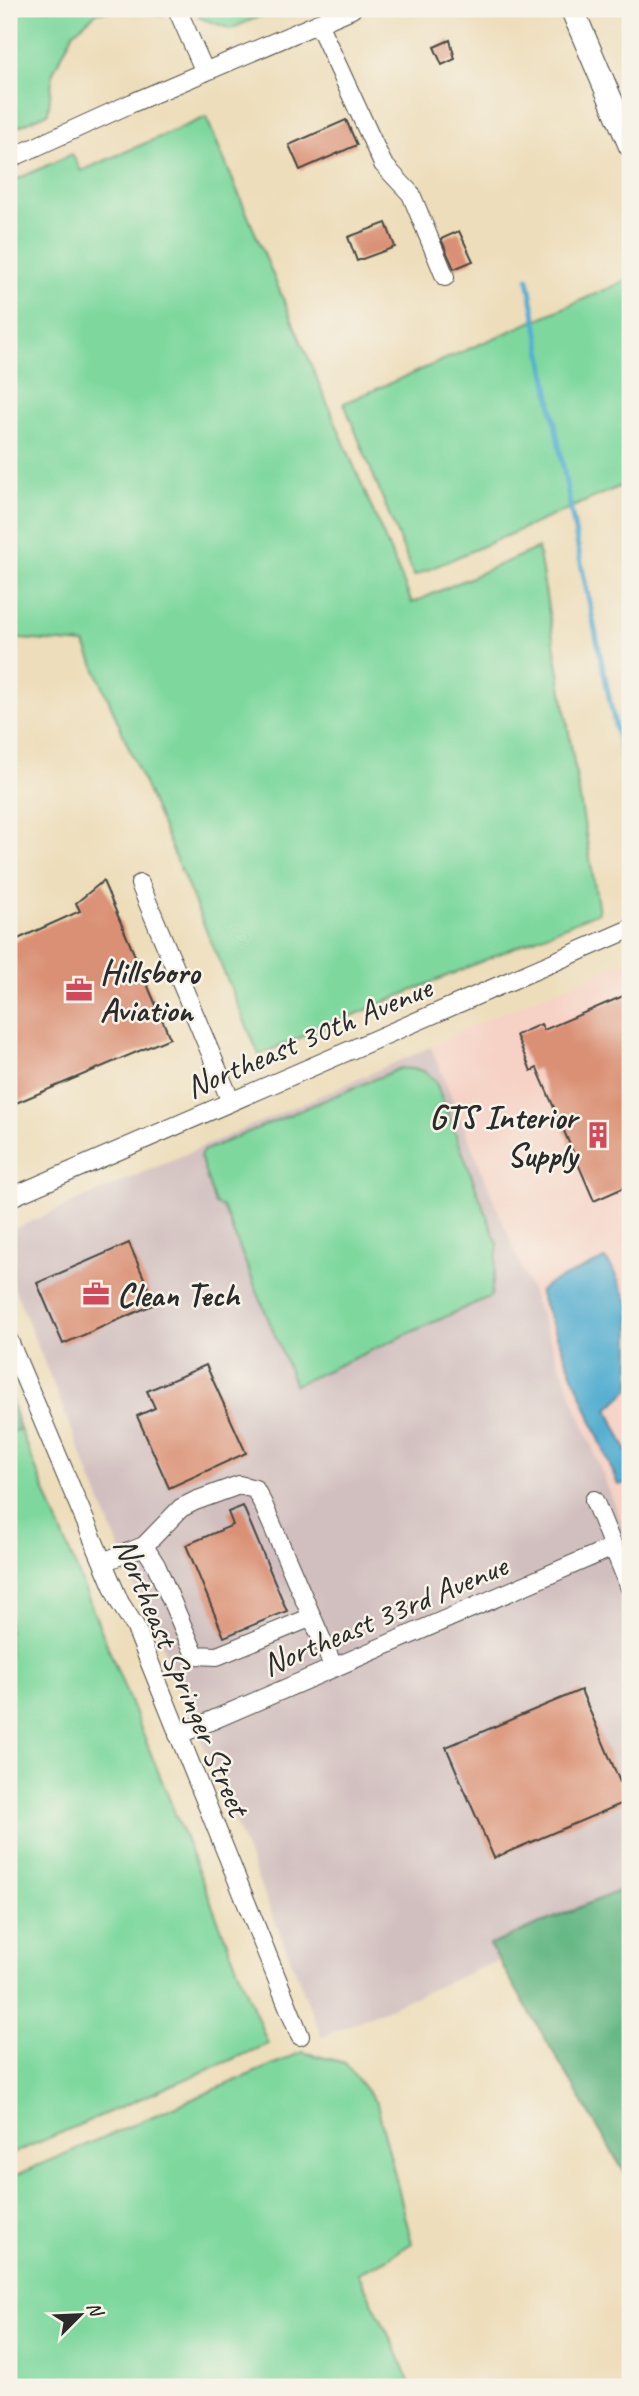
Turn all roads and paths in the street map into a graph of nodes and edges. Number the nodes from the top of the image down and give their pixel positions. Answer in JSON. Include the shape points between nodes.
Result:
{"nodes":[{"id":1,"x":177,"y":9,"type":"edge"},
{"id":2,"x":352,"y":9,"type":"edge"},
{"id":3,"x":572,"y":9,"type":"edge"},
{"id":4,"x":318,"y":23,"type":"junction"},
{"id":5,"x":205,"y":72,"type":"junction"},
{"id":6,"x":630,"y":145,"type":"edge"},
{"id":7,"x":9,"y":159,"type":"edge"},
{"id":8,"x":445,"y":277,"type":"dead end"},
{"id":9,"x":140,"y":884,"type":"dead end"},
{"id":10,"x":630,"y":929,"type":"edge"},
{"id":11,"x":231,"y":1102,"type":"junction"},
{"id":12,"x":9,"y":1198,"type":"edge"},
{"id":13,"x":9,"y":1341,"type":"edge"},
{"id":14,"x":594,"y":1500,"type":"dead end"},
{"id":15,"x":144,"y":1546,"type":"junction"},
{"id":16,"x":613,"y":1547,"type":"junction"},
{"id":17,"x":103,"y":1562,"type":"junction"},
{"id":18,"x":630,"y":1588,"type":"edge"},
{"id":19,"x":312,"y":1617,"type":"junction"},
{"id":20,"x":334,"y":1668,"type":"junction"},
{"id":21,"x":178,"y":1735,"type":"junction"},
{"id":22,"x":300,"y":2036,"type":"dead end"}],
"edges":[{"from":1,"to":5,"type":"street"},
{"from":2,"to":4,"type":"street"},
{"from":3,"to":6,"type":"main road"},
{"from":4,"to":5,"type":"street"},
{"from":4,"to":8,"type":"street","via":[[383,164],[411,194]]},
{"from":5,"to":7,"type":"street"},
{"from":9,"to":11,"type":"street"},
{"from":10,"to":11,"type":"street","name":"Northeast 30th Avenue"},
{"from":11,"to":12,"type":"street","name":"Northeast 30th Avenue"},
{"from":13,"to":17,"type":"street","name":"Northeast Springer Street"},
{"from":14,"to":16,"type":"street"},
{"from":15,"to":17,"type":"street"},
{"from":15,"to":19,"type":"street","via":[[195,1655],[217,1656]]},
{"from":15,"to":19,"type":"street","via":[[181,1508],[239,1485],[255,1489]]},
{"from":16,"to":18,"type":"street"},
{"from":16,"to":20,"type":"street","name":"Northeast 33rd Avenue"},
{"from":17,"to":21,"type":"street","name":"Northeast Springer Street","via":[[135,1626]]},
{"from":19,"to":20,"type":"street"},
{"from":20,"to":21,"type":"street","name":"Northeast 33rd Avenue"},
{"from":21,"to":22,"type":"street","name":"Northeast Springer Street"}]}
